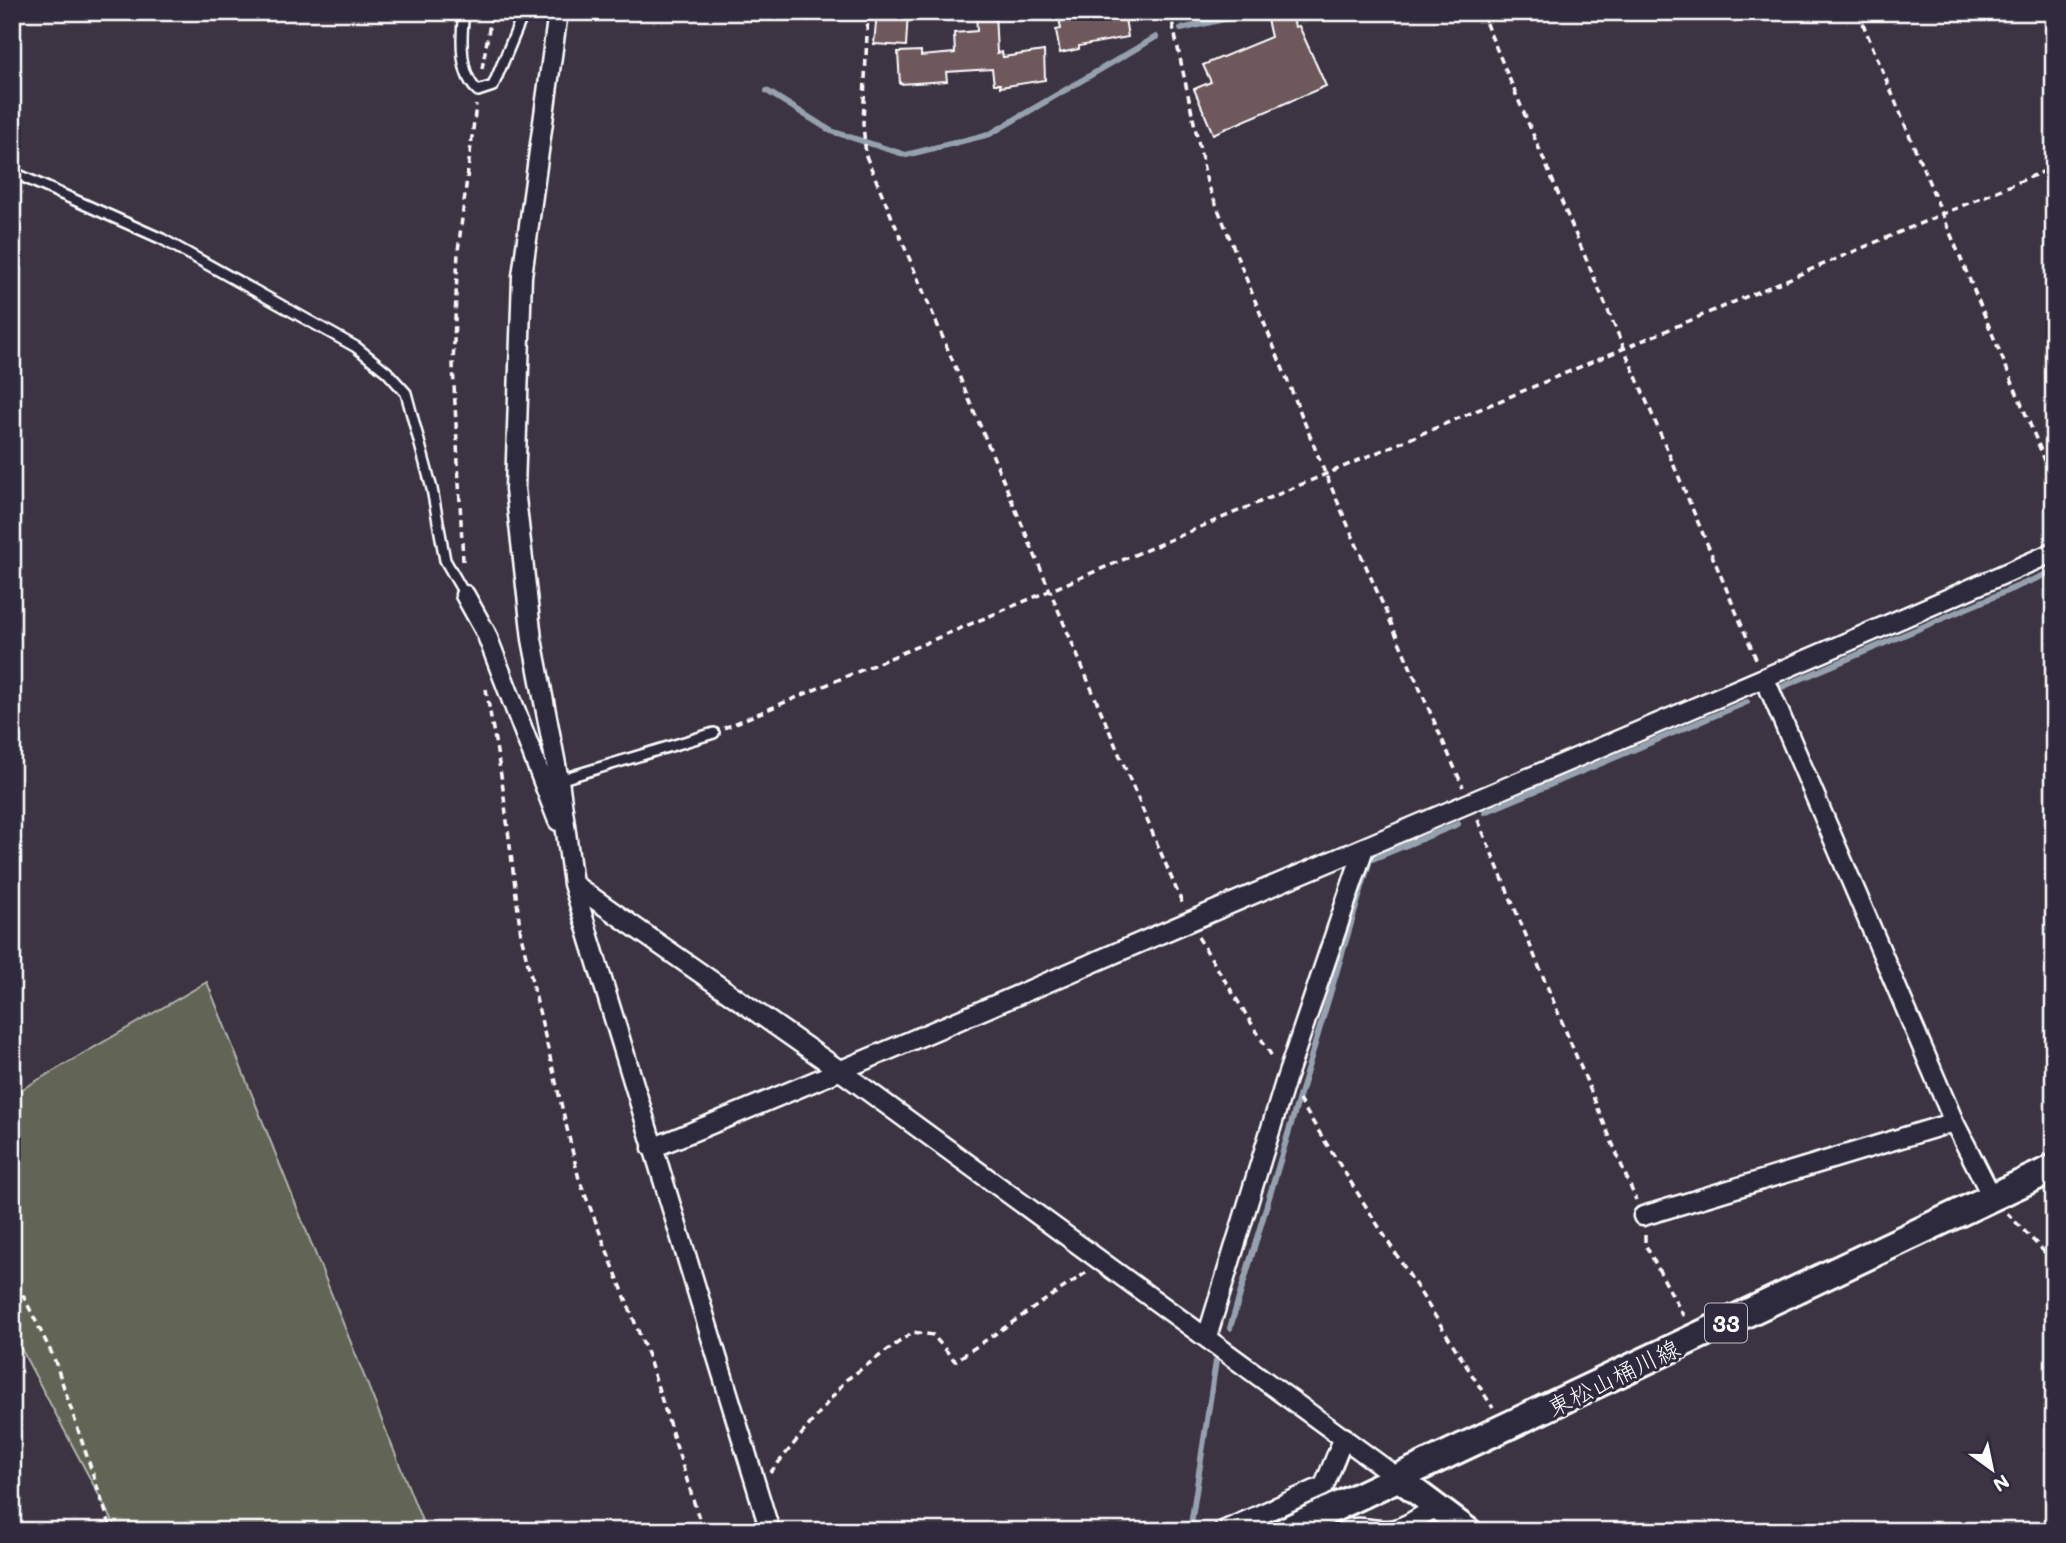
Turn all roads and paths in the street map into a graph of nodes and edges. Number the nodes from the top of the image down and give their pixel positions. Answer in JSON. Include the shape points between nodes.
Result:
{"nodes":[{"id":1,"x":464,"y":12,"type":"edge"},
{"id":2,"x":492,"y":12,"type":"edge"},
{"id":3,"x":524,"y":12,"type":"edge"},
{"id":4,"x":558,"y":12,"type":"edge"},
{"id":5,"x":868,"y":12,"type":"edge"},
{"id":6,"x":1170,"y":12,"type":"edge"},
{"id":7,"x":1481,"y":12,"type":"edge"},
{"id":8,"x":1858,"y":12,"type":"edge"},
{"id":9,"x":478,"y":91,"type":"junction"},
{"id":10,"x":2054,"y":167,"type":"edge"},
{"id":11,"x":12,"y":172,"type":"edge"},
{"id":12,"x":1944,"y":214,"type":"junction"},
{"id":13,"x":1623,"y":348,"type":"junction"},
{"id":14,"x":1325,"y":472,"type":"junction"},
{"id":15,"x":2054,"y":482,"type":"edge"},
{"id":16,"x":2054,"y":552,"type":"edge"},
{"id":17,"x":1049,"y":590,"type":"junction"},
{"id":18,"x":465,"y":595,"type":"junction"},
{"id":19,"x":1765,"y":679,"type":"junction"},
{"id":20,"x":485,"y":687,"type":"dead end"},
{"id":21,"x":714,"y":733,"type":"joint"},
{"id":22,"x":559,"y":780,"type":"junction"},
{"id":23,"x":1471,"y":803,"type":"junction"},
{"id":24,"x":568,"y":847,"type":"junction"},
{"id":25,"x":1364,"y":848,"type":"junction"},
{"id":26,"x":573,"y":884,"type":"junction"},
{"id":27,"x":1190,"y":922,"type":"junction"},
{"id":28,"x":842,"y":1072,"type":"junction"},
{"id":29,"x":1286,"y":1079,"type":"junction"},
{"id":30,"x":1954,"y":1122,"type":"junction"},
{"id":31,"x":652,"y":1148,"type":"junction"},
{"id":32,"x":2054,"y":1168,"type":"edge"},
{"id":33,"x":1993,"y":1199,"type":"junction"},
{"id":34,"x":1643,"y":1216,"type":"junction"},
{"id":35,"x":1103,"y":1261,"type":"junction"},
{"id":36,"x":2054,"y":1262,"type":"edge"},
{"id":37,"x":12,"y":1273,"type":"edge"},
{"id":38,"x":1207,"y":1337,"type":"junction"},
{"id":39,"x":1694,"y":1337,"type":"junction"},
{"id":40,"x":1507,"y":1428,"type":"junction"},
{"id":41,"x":1343,"y":1437,"type":"junction"},
{"id":42,"x":1398,"y":1478,"type":"junction"},
{"id":43,"x":757,"y":1489,"type":"junction"},
{"id":44,"x":1437,"y":1506,"type":"junction"},
{"id":45,"x":112,"y":1531,"type":"edge"},
{"id":46,"x":703,"y":1531,"type":"edge"},
{"id":47,"x":770,"y":1531,"type":"edge"},
{"id":48,"x":1223,"y":1531,"type":"edge"},
{"id":49,"x":1285,"y":1531,"type":"edge"},
{"id":50,"x":1343,"y":1531,"type":"edge"},
{"id":51,"x":1469,"y":1531,"type":"edge"}],
"edges":[{"from":1,"to":9,"type":"lane","via":[[465,67]]},
{"from":2,"to":9,"type":"path"},
{"from":3,"to":9,"type":"lane","via":[[493,86]]},
{"from":4,"to":22,"type":"street","via":[[522,276],[515,489],[532,639]]},
{"from":5,"to":17,"type":"path","via":[[866,156]]},
{"from":6,"to":14,"type":"path","via":[[1207,182]]},
{"from":7,"to":13,"type":"path"},
{"from":8,"to":12,"type":"path"},
{"from":9,"to":18,"type":"path","via":[[457,251],[453,365]]},
{"from":10,"to":12,"type":"path"},
{"from":11,"to":18,"type":"lane","via":[[162,239],[356,347],[387,372],[406,393],[429,476],[445,560]]},
{"from":12,"to":13,"type":"path"},
{"from":12,"to":15,"type":"path"},
{"from":13,"to":14,"type":"path"},
{"from":13,"to":19,"type":"path"},
{"from":14,"to":17,"type":"path"},
{"from":14,"to":23,"type":"path"},
{"from":16,"to":19,"type":"street"},
{"from":17,"to":21,"type":"path"},
{"from":17,"to":27,"type":"path"},
{"from":18,"to":24,"type":"street","via":[[486,633]]},
{"from":19,"to":23,"type":"street"},
{"from":19,"to":30,"type":"street"},
{"from":20,"to":46,"type":"path","via":[[502,781],[520,935],[579,1179],[648,1356]]},
{"from":21,"to":22,"type":"lane"},
{"from":22,"to":24,"type":"street"},
{"from":23,"to":25,"type":"street"},
{"from":23,"to":34,"type":"path"},
{"from":24,"to":26,"type":"street"},
{"from":25,"to":27,"type":"street"},
{"from":25,"to":29,"type":"street"},
{"from":26,"to":28,"type":"street"},
{"from":26,"to":31,"type":"street"},
{"from":27,"to":28,"type":"street"},
{"from":27,"to":29,"type":"path"},
{"from":28,"to":31,"type":"street"},
{"from":28,"to":35,"type":"street"},
{"from":29,"to":38,"type":"street"},
{"from":29,"to":40,"type":"path"},
{"from":30,"to":33,"type":"street"},
{"from":30,"to":34,"type":"street"},
{"from":31,"to":43,"type":"street"},
{"from":32,"to":33,"type":"main road","name":"東松山桶川線","number":"33"},
{"from":33,"to":36,"type":"path"},
{"from":33,"to":39,"type":"main road","name":"東松山桶川線","number":"33"},
{"from":34,"to":39,"type":"path","via":[[1645,1244]]},
{"from":35,"to":38,"type":"street"},
{"from":35,"to":43,"type":"path","via":[[955,1361],[933,1335],[913,1332],[846,1380]]},
{"from":37,"to":45,"type":"path","via":[[54,1358]]},
{"from":38,"to":41,"type":"street"},
{"from":39,"to":40,"type":"main road","name":"東松山桶川線","number":"33"},
{"from":40,"to":42,"type":"main road","name":"東松山桶川線","number":"33"},
{"from":41,"to":42,"type":"street"},
{"from":41,"to":48,"type":"street","via":[[1324,1486]]},
{"from":42,"to":44,"type":"street"},
{"from":42,"to":49,"type":"main road","name":"東松山桶川線","number":"33"},
{"from":43,"to":47,"type":"street"},
{"from":44,"to":50,"type":"street","via":[[1395,1529],[1362,1526]]},
{"from":44,"to":51,"type":"street"}]}
